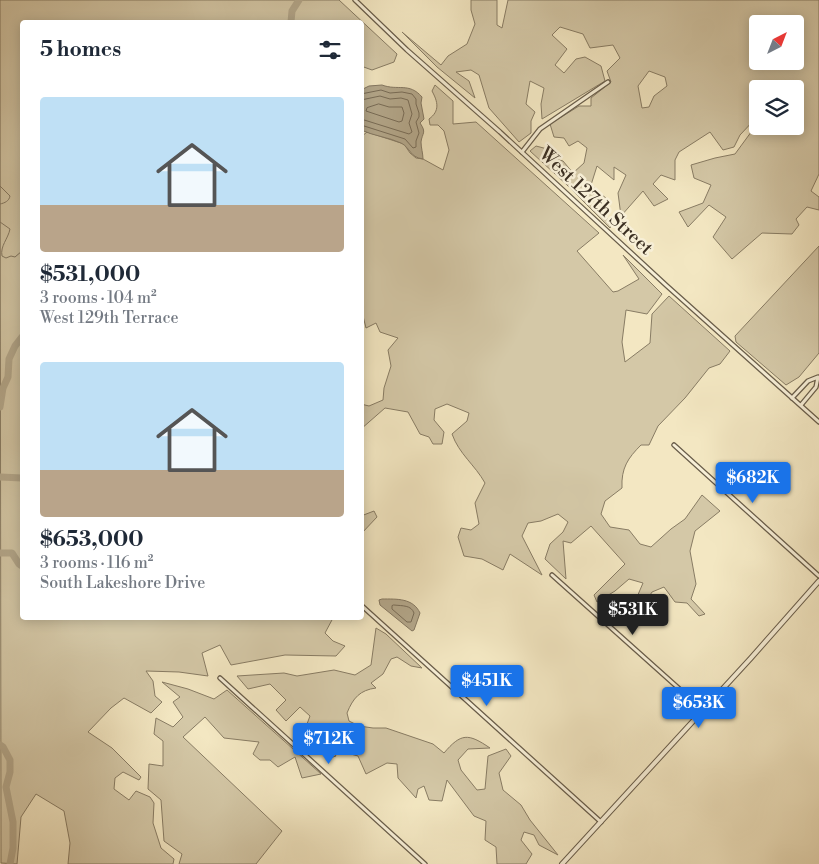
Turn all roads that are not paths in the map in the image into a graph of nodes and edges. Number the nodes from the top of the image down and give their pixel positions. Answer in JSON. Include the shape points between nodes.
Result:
{"nodes":[{"id":1,"x":355,"y":0,"type":"edge"},
{"id":2,"x":608,"y":82,"type":"dead end"},
{"id":3,"x":522,"y":152,"type":"junction"},
{"id":4,"x":819,"y":377,"type":"edge"},
{"id":5,"x":792,"y":398,"type":"junction"},
{"id":6,"x":801,"y":405,"type":"junction"},
{"id":7,"x":819,"y":422,"type":"edge"},
{"id":8,"x":674,"y":445,"type":"dead end"},
{"id":9,"x":552,"y":575,"type":"dead end"},
{"id":10,"x":819,"y":576,"type":"edge"},
{"id":11,"x":819,"y":580,"type":"edge"},
{"id":12,"x":364,"y":608,"type":"edge"},
{"id":13,"x":220,"y":678,"type":"dead end"},
{"id":14,"x":703,"y":710,"type":"junction"},
{"id":15,"x":601,"y":822,"type":"junction"},
{"id":16,"x":425,"y":864,"type":"edge"},
{"id":17,"x":562,"y":864,"type":"edge"}],
"edges":[{"from":1,"to":3,"type":"street","name":"West 127th Street"},
{"from":2,"to":3,"type":"street","via":[[540,129]]},
{"from":3,"to":5,"type":"street","name":"West 127th Street"},
{"from":4,"to":5,"type":"street","via":[[808,380]]},
{"from":4,"to":6,"type":"street","via":[[816,387]]},
{"from":5,"to":6,"type":"street","name":"West 127th Street"},
{"from":6,"to":7,"type":"street","name":"West 127th Street"},
{"from":8,"to":10,"type":"street"},
{"from":9,"to":14,"type":"street"},
{"from":11,"to":14,"type":"street"},
{"from":12,"to":15,"type":"street"},
{"from":13,"to":16,"type":"street"},
{"from":14,"to":15,"type":"street"},
{"from":15,"to":17,"type":"street"}]}
